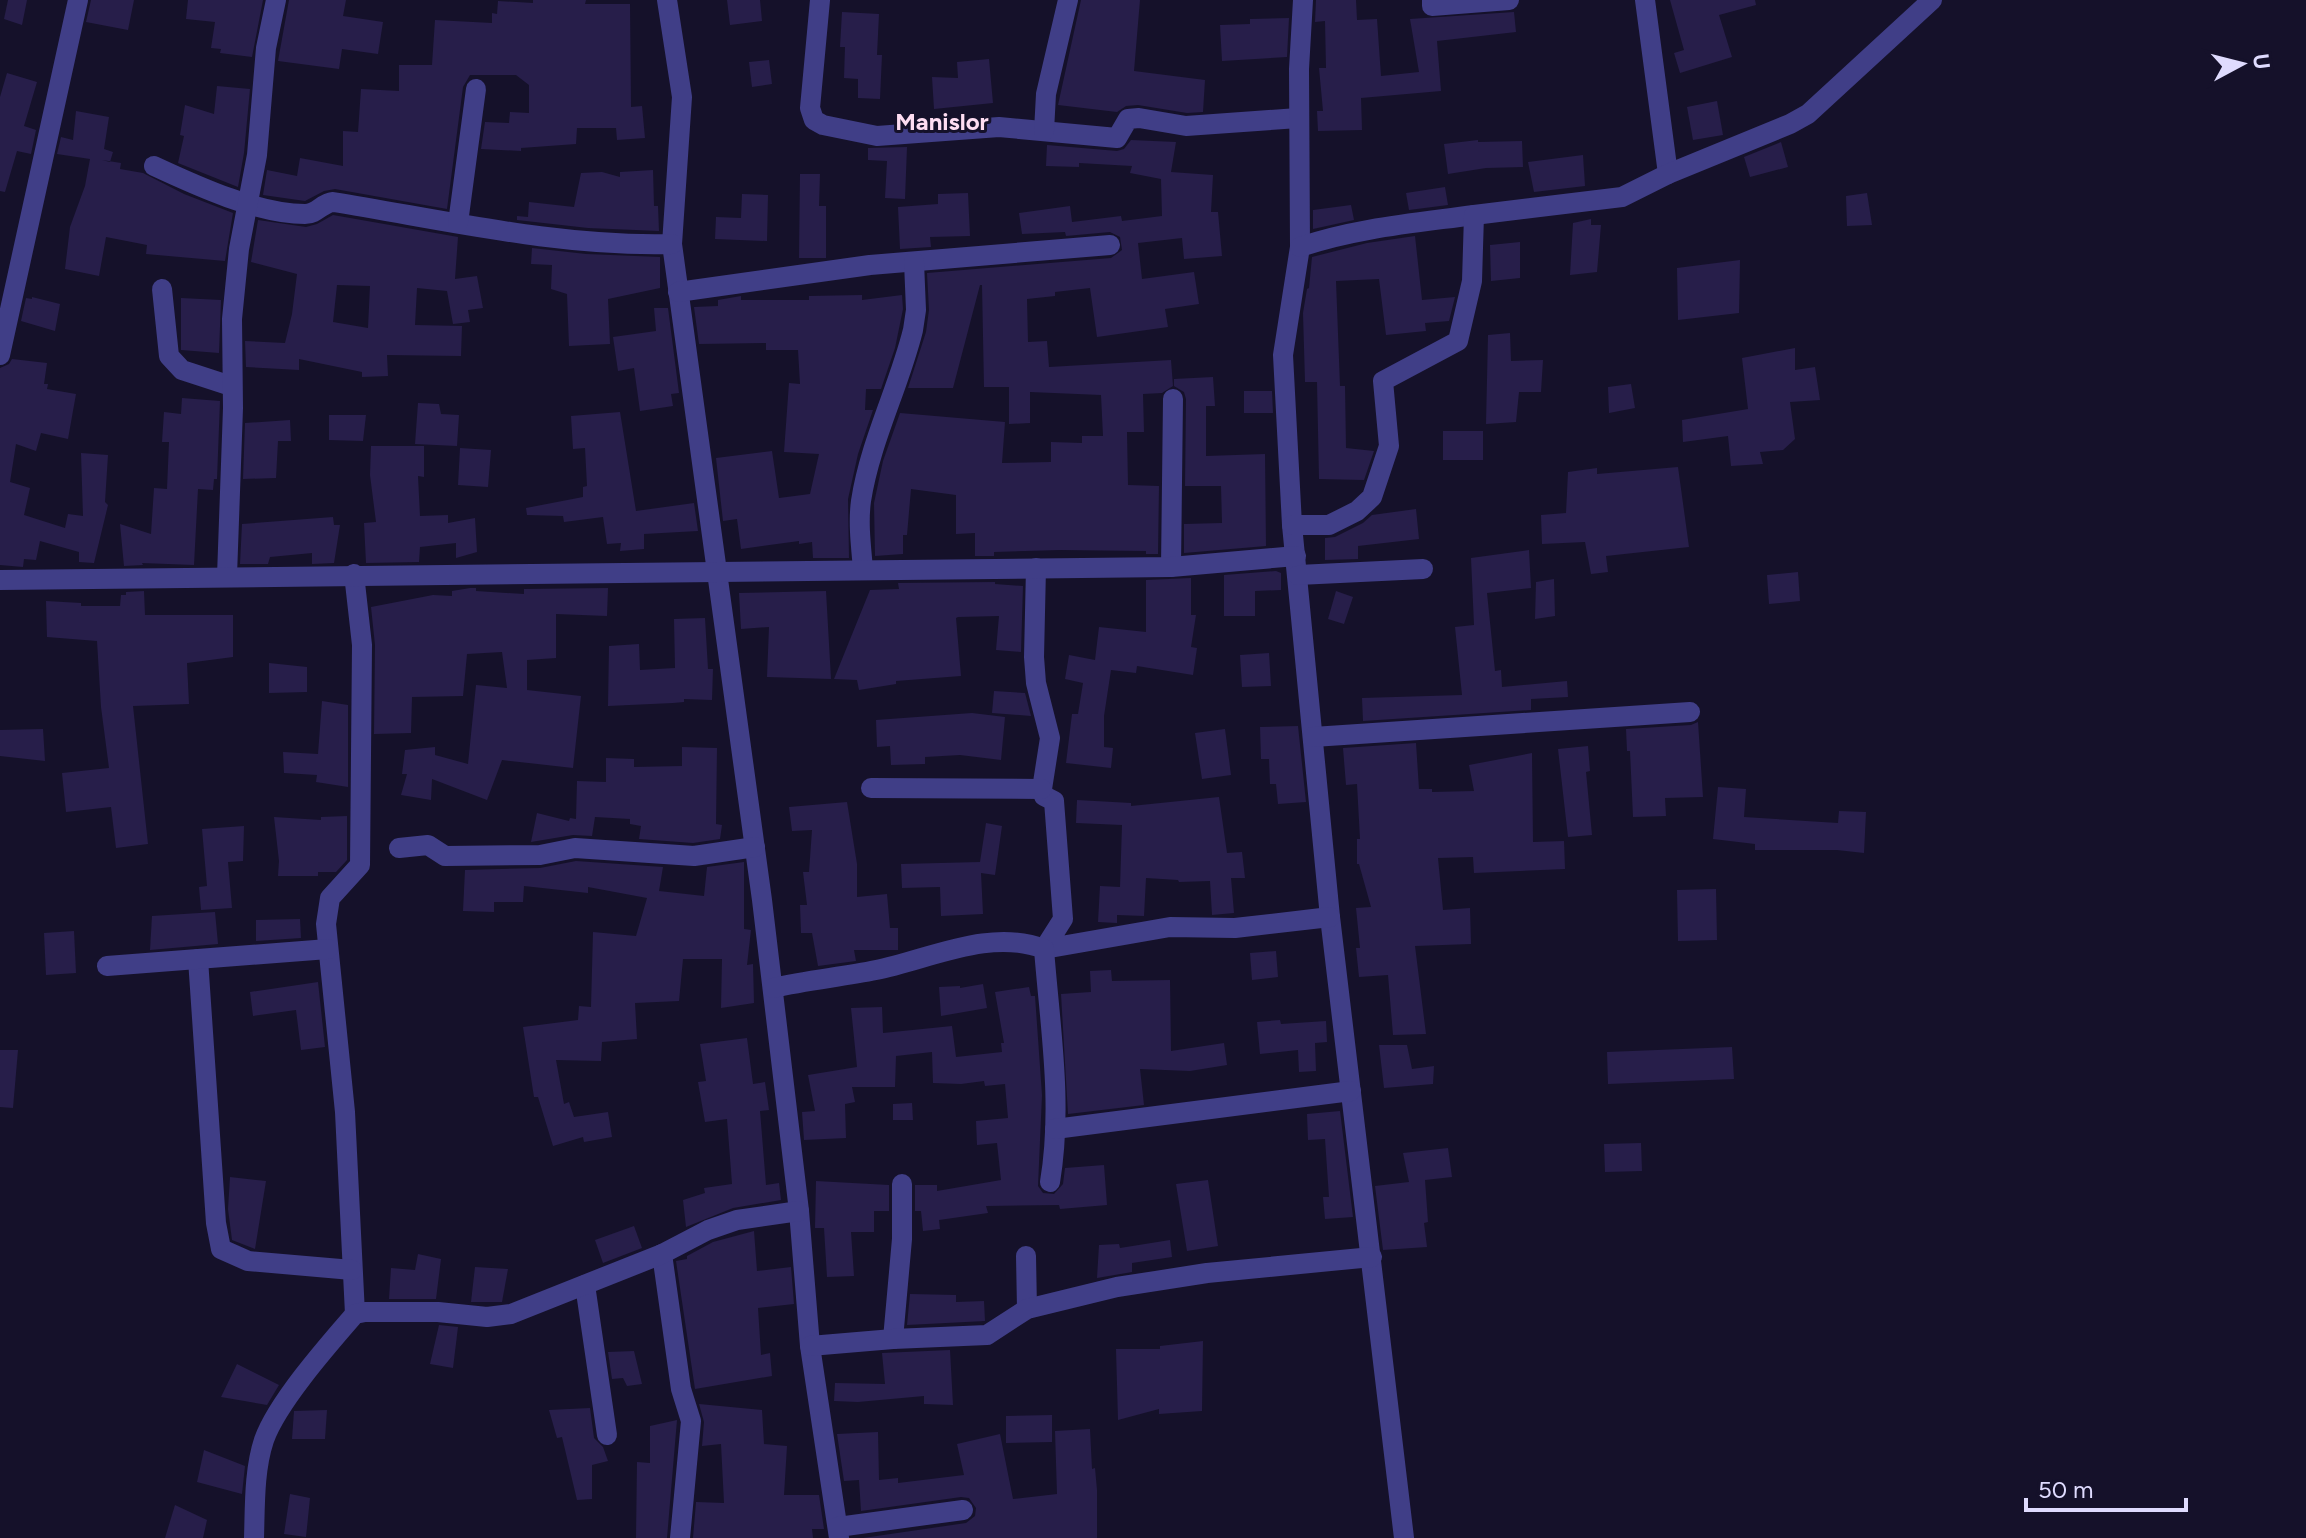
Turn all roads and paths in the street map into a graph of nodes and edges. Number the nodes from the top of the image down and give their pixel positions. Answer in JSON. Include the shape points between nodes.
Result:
{"nodes":[{"id":1,"x":78,"y":0,"type":"edge"},
{"id":2,"x":276,"y":0,"type":"edge"},
{"id":3,"x":667,"y":0,"type":"edge"},
{"id":4,"x":820,"y":0,"type":"edge"},
{"id":5,"x":1068,"y":0,"type":"edge"},
{"id":6,"x":1303,"y":0,"type":"edge"},
{"id":7,"x":1432,"y":0,"type":"edge"},
{"id":8,"x":1509,"y":0,"type":"edge"},
{"id":9,"x":1645,"y":0,"type":"edge"},
{"id":10,"x":1932,"y":0,"type":"edge"},
{"id":11,"x":476,"y":89,"type":"dead end"},
{"id":12,"x":1298,"y":118,"type":"junction"},
{"id":13,"x":1044,"y":131,"type":"junction"},
{"id":14,"x":154,"y":166,"type":"dead end"},
{"id":15,"x":1668,"y":174,"type":"junction"},
{"id":16,"x":247,"y":204,"type":"junction"},
{"id":17,"x":1474,"y":215,"type":"junction"},
{"id":18,"x":458,"y":223,"type":"junction"},
{"id":19,"x":672,"y":244,"type":"junction"},
{"id":20,"x":1110,"y":245,"type":"dead end"},
{"id":21,"x":1300,"y":247,"type":"junction"},
{"id":22,"x":914,"y":262,"type":"junction"},
{"id":23,"x":162,"y":289,"type":"dead end"},
{"id":24,"x":678,"y":292,"type":"junction"},
{"id":25,"x":0,"y":355,"type":"edge"},
{"id":26,"x":231,"y":386,"type":"junction"},
{"id":27,"x":1173,"y":399,"type":"dead end"},
{"id":28,"x":1292,"y":525,"type":"junction"},
{"id":29,"x":1297,"y":566,"type":"junction"},
{"id":30,"x":1171,"y":567,"type":"junction"},
{"id":31,"x":1036,"y":568,"type":"junction"},
{"id":32,"x":863,"y":569,"type":"junction"},
{"id":33,"x":1423,"y":569,"type":"dead end"},
{"id":34,"x":718,"y":570,"type":"junction"},
{"id":35,"x":354,"y":574,"type":"junction"},
{"id":36,"x":227,"y":576,"type":"junction"},
{"id":37,"x":0,"y":580,"type":"edge"},
{"id":38,"x":1690,"y":712,"type":"dead end"},
{"id":39,"x":1313,"y":737,"type":"junction"},
{"id":40,"x":871,"y":788,"type":"dead end"},
{"id":41,"x":1042,"y":789,"type":"junction"},
{"id":42,"x":755,"y":847,"type":"junction"},
{"id":43,"x":399,"y":848,"type":"dead end"},
{"id":44,"x":1330,"y":917,"type":"junction"},
{"id":45,"x":328,"y":949,"type":"junction"},
{"id":46,"x":1044,"y":949,"type":"junction"},
{"id":47,"x":198,"y":959,"type":"junction"},
{"id":48,"x":107,"y":966,"type":"dead end"},
{"id":49,"x":773,"y":988,"type":"junction"},
{"id":50,"x":1351,"y":1091,"type":"junction"},
{"id":51,"x":1055,"y":1129,"type":"junction"},
{"id":52,"x":1050,"y":1182,"type":"dead end"},
{"id":53,"x":902,"y":1184,"type":"dead end"},
{"id":54,"x":799,"y":1211,"type":"junction"},
{"id":55,"x":662,"y":1254,"type":"junction"},
{"id":56,"x":1026,"y":1256,"type":"dead end"},
{"id":57,"x":1372,"y":1257,"type":"junction"},
{"id":58,"x":352,"y":1270,"type":"junction"},
{"id":59,"x":585,"y":1285,"type":"junction"},
{"id":60,"x":1027,"y":1309,"type":"junction"},
{"id":61,"x":355,"y":1314,"type":"junction"},
{"id":62,"x":893,"y":1339,"type":"junction"},
{"id":63,"x":810,"y":1346,"type":"junction"},
{"id":64,"x":607,"y":1435,"type":"dead end"},
{"id":65,"x":963,"y":1510,"type":"dead end"},
{"id":66,"x":838,"y":1533,"type":"edge"},
{"id":67,"x":254,"y":1538,"type":"edge"},
{"id":68,"x":680,"y":1538,"type":"edge"},
{"id":69,"x":1404,"y":1538,"type":"edge"}],
"edges":[{"from":1,"to":25,"type":"street"},
{"from":2,"to":16,"type":"street"},
{"from":3,"to":19,"type":"street","via":[[682,97]]},
{"from":4,"to":13,"type":"street","via":[[810,108],[818,123],[877,136],[999,127]]},
{"from":5,"to":13,"type":"street","via":[[1046,94]]},
{"from":6,"to":12,"type":"street"},
{"from":7,"to":8,"type":"street","via":[[1432,6]]},
{"from":9,"to":15,"type":"street"},
{"from":10,"to":15,"type":"street","via":[[1808,114]]},
{"from":11,"to":18,"type":"street"},
{"from":12,"to":13,"type":"street","via":[[1186,126],[1128,119],[1117,138]]},
{"from":12,"to":21,"type":"street"},
{"from":14,"to":16,"type":"street"},
{"from":15,"to":17,"type":"street","via":[[1622,197]]},
{"from":16,"to":18,"type":"street","via":[[306,214],[333,202]]},
{"from":16,"to":26,"type":"street","via":[[232,319]]},
{"from":17,"to":21,"type":"street"},
{"from":17,"to":28,"type":"street","via":[[1472,281],[1458,341],[1383,381],[1389,446],[1372,497],[1329,525]]},
{"from":18,"to":19,"type":"street","via":[[607,244]]},
{"from":19,"to":24,"type":"street"},
{"from":20,"to":22,"type":"street"},
{"from":21,"to":28,"type":"street","via":[[1283,355]]},
{"from":22,"to":24,"type":"street"},
{"from":22,"to":32,"type":"street","via":[[913,330],[861,502]]},
{"from":23,"to":26,"type":"street","via":[[169,356],[182,370]]},
{"from":24,"to":34,"type":"street"},
{"from":26,"to":36,"type":"street"},
{"from":27,"to":30,"type":"street"},
{"from":28,"to":29,"type":"street"},
{"from":29,"to":30,"type":"street"},
{"from":29,"to":33,"type":"street"},
{"from":29,"to":39,"type":"street"},
{"from":30,"to":31,"type":"street"},
{"from":31,"to":32,"type":"street"},
{"from":31,"to":41,"type":"street","via":[[1036,683],[1050,738]]},
{"from":32,"to":34,"type":"street"},
{"from":34,"to":35,"type":"street"},
{"from":34,"to":42,"type":"street"},
{"from":35,"to":36,"type":"street"},
{"from":35,"to":45,"type":"street","via":[[362,645],[360,865],[330,898]]},
{"from":36,"to":37,"type":"street"},
{"from":38,"to":39,"type":"street"},
{"from":39,"to":44,"type":"street"},
{"from":40,"to":41,"type":"street"},
{"from":41,"to":46,"type":"street","via":[[1054,801],[1063,919]]},
{"from":42,"to":43,"type":"street","via":[[694,856],[575,848],[540,855],[445,856],[428,845]]},
{"from":42,"to":49,"type":"street"},
{"from":44,"to":46,"type":"street","via":[[1235,928],[1170,927]]},
{"from":44,"to":50,"type":"street"},
{"from":45,"to":47,"type":"street"},
{"from":45,"to":58,"type":"street","via":[[345,1112]]},
{"from":46,"to":49,"type":"street","via":[[1023,941],[989,942]]},
{"from":46,"to":51,"type":"street","via":[[1056,1065]]},
{"from":47,"to":48,"type":"street"},
{"from":47,"to":58,"type":"street","via":[[221,1249],[248,1261]]},
{"from":49,"to":54,"type":"street"},
{"from":50,"to":51,"type":"street"},
{"from":50,"to":57,"type":"street"},
{"from":51,"to":52,"type":"street"},
{"from":53,"to":62,"type":"street"},
{"from":54,"to":55,"type":"street","via":[[737,1220]]},
{"from":54,"to":63,"type":"street"},
{"from":55,"to":59,"type":"street"},
{"from":55,"to":68,"type":"street","via":[[681,1389],[691,1421]]},
{"from":56,"to":60,"type":"street"},
{"from":57,"to":60,"type":"street","via":[[1207,1273]]},
{"from":57,"to":69,"type":"street"},
{"from":58,"to":61,"type":"street"},
{"from":59,"to":61,"type":"street","via":[[511,1314]]},
{"from":59,"to":64,"type":"street"},
{"from":60,"to":62,"type":"street","via":[[987,1335]]},
{"from":61,"to":67,"type":"street","via":[[267,1432],[257,1476]]},
{"from":62,"to":63,"type":"street"},
{"from":63,"to":66,"type":"street"},
{"from":65,"to":66,"type":"street"}]}
